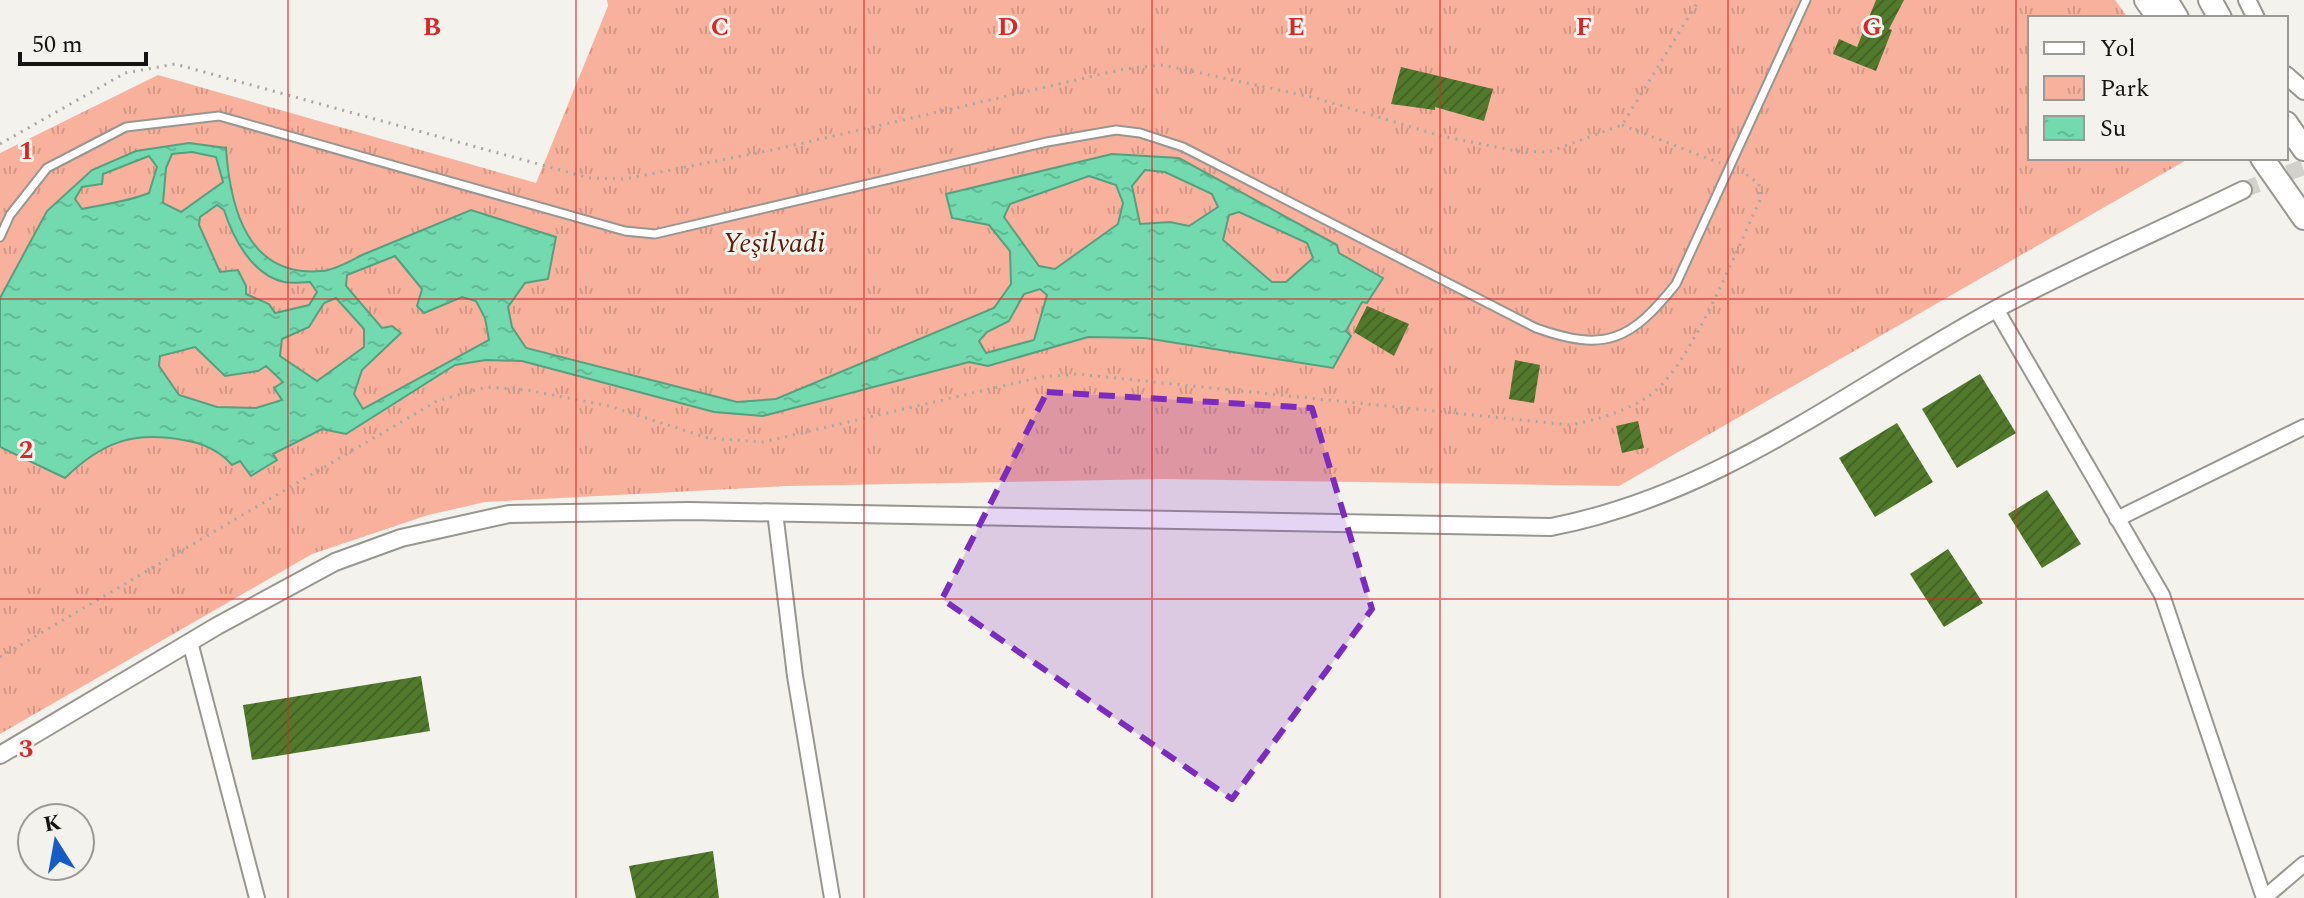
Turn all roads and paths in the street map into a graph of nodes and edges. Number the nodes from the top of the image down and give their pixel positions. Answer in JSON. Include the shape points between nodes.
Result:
{"nodes":[{"id":1,"x":1699,"y":0,"type":"edge"},
{"id":2,"x":1806,"y":0,"type":"edge"},
{"id":3,"x":2288,"y":77,"type":"edge"},
{"id":4,"x":2304,"y":91,"type":"edge"},
{"id":5,"x":1622,"y":125,"type":"junction"},
{"id":6,"x":2288,"y":126,"type":"edge"},
{"id":7,"x":0,"y":144,"type":"edge"},
{"id":8,"x":2304,"y":149,"type":"edge"},
{"id":9,"x":2263,"y":160,"type":"edge"},
{"id":10,"x":1730,"y":166,"type":"junction"},
{"id":11,"x":2243,"y":190,"type":"tunnel mouth"},
{"id":12,"x":2304,"y":218,"type":"edge"},
{"id":13,"x":0,"y":237,"type":"edge"},
{"id":14,"x":1996,"y":309,"type":"junction"},
{"id":15,"x":2304,"y":427,"type":"edge"},
{"id":16,"x":775,"y":512,"type":"junction"},
{"id":17,"x":2117,"y":519,"type":"junction"},
{"id":18,"x":190,"y":642,"type":"junction"},
{"id":19,"x":0,"y":657,"type":"edge"},
{"id":20,"x":0,"y":755,"type":"edge"},
{"id":21,"x":2304,"y":864,"type":"edge"},
{"id":22,"x":257,"y":898,"type":"edge"},
{"id":23,"x":832,"y":898,"type":"edge"},
{"id":24,"x":2264,"y":898,"type":"edge"}],
"edges":[{"from":1,"to":5,"type":"path"},
{"from":2,"to":10,"type":"lane"},
{"from":3,"to":4,"type":"street"},
{"from":5,"to":7,"type":"path","via":[[1548,152],[1516,151],[1441,136],[1316,98],[1163,65],[1124,69],[625,179],[589,178],[175,64],[125,73]]},
{"from":5,"to":10,"type":"path"},
{"from":6,"to":8,"type":"main road"},
{"from":9,"to":12,"type":"main road"},
{"from":10,"to":13,"type":"lane","via":[[1676,284],[1646,322],[1613,338],[1571,340],[1536,328],[1183,147],[1116,130],[655,234],[625,231],[219,116],[126,127],[47,168],[10,215]]},
{"from":10,"to":19,"type":"path","via":[[1759,184],[1760,200],[1680,363],[1649,397],[1597,420],[1570,425],[1077,374],[1041,377],[763,442],[708,438],[609,406],[486,387],[437,401]]},
{"from":11,"to":14,"type":"street"},
{"from":14,"to":16,"type":"street","via":[[1743,459],[1627,510],[1551,527]]},
{"from":14,"to":17,"type":"street"},
{"from":15,"to":17,"type":"street"},
{"from":16,"to":18,"type":"street","via":[[535,512],[456,524],[368,547]]},
{"from":16,"to":23,"type":"street","via":[[795,676]]},
{"from":17,"to":24,"type":"street","via":[[2162,595]]},
{"from":18,"to":20,"type":"street"},
{"from":18,"to":22,"type":"street"},
{"from":21,"to":24,"type":"street"}]}
